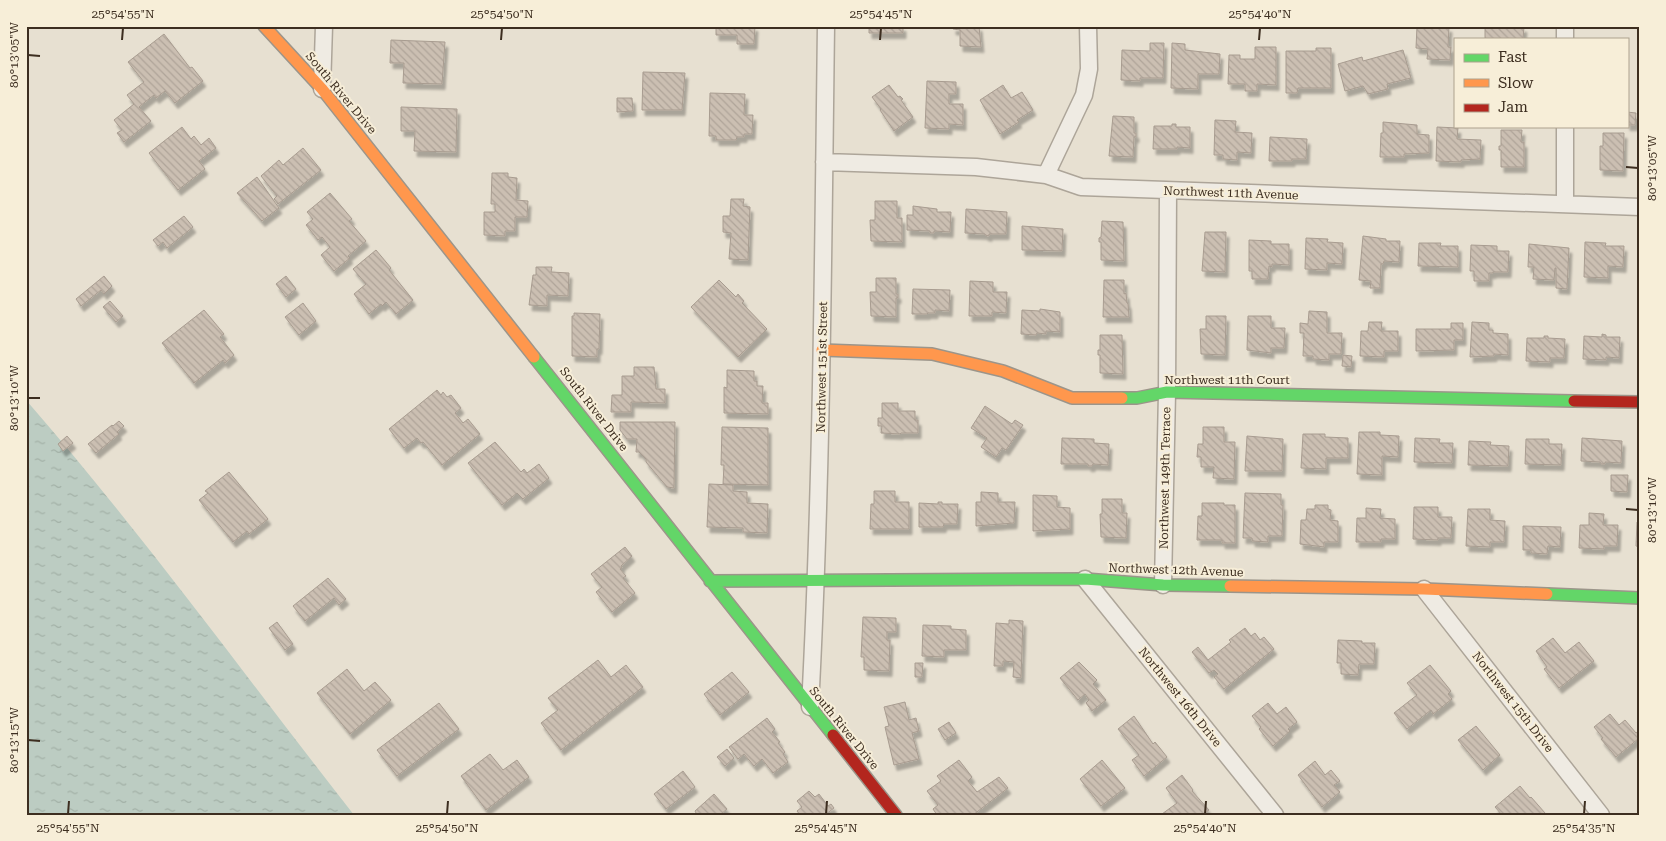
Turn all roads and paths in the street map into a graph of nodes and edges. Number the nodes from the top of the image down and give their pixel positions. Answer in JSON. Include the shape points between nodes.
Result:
{"nodes":[{"id":1,"x":264,"y":26,"type":"edge"},
{"id":2,"x":324,"y":26,"type":"edge"},
{"id":3,"x":826,"y":26,"type":"edge"},
{"id":4,"x":1088,"y":26,"type":"edge"},
{"id":5,"x":322,"y":89,"type":"junction"},
{"id":6,"x":1565,"y":128,"type":"edge"},
{"id":7,"x":824,"y":162,"type":"junction"},
{"id":8,"x":1046,"y":175,"type":"junction"},
{"id":9,"x":1168,"y":191,"type":"junction"},
{"id":10,"x":1565,"y":204,"type":"junction"},
{"id":11,"x":1640,"y":207,"type":"edge"},
{"id":12,"x":822,"y":350,"type":"junction"},
{"id":13,"x":1167,"y":392,"type":"junction"},
{"id":14,"x":1640,"y":402,"type":"edge"},
{"id":15,"x":817,"y":579,"type":"junction"},
{"id":16,"x":1085,"y":579,"type":"junction"},
{"id":17,"x":710,"y":581,"type":"junction"},
{"id":18,"x":1163,"y":585,"type":"junction"},
{"id":19,"x":1424,"y":589,"type":"junction"},
{"id":20,"x":1640,"y":598,"type":"edge"},
{"id":21,"x":810,"y":706,"type":"junction"},
{"id":22,"x":896,"y":815,"type":"edge"},
{"id":23,"x":1274,"y":815,"type":"edge"},
{"id":24,"x":1601,"y":815,"type":"edge"}],
"edges":[{"from":1,"to":5,"type":"street","name":"South River Drive"},
{"from":2,"to":5,"type":"street"},
{"from":3,"to":7,"type":"street","name":"Northwest 151st Street"},
{"from":4,"to":8,"type":"street","via":[[1089,69],[1084,95]]},
{"from":5,"to":17,"type":"street","name":"South River Drive"},
{"from":6,"to":10,"type":"street"},
{"from":7,"to":8,"type":"street","name":"Northwest 11th Avenue","via":[[976,167]]},
{"from":7,"to":12,"type":"street","name":"Northwest 151st Street"},
{"from":8,"to":9,"type":"street","name":"Northwest 11th Avenue","via":[[1081,187]]},
{"from":9,"to":10,"type":"street","name":"Northwest 11th Avenue"},
{"from":9,"to":13,"type":"street","name":"Northwest 149th Terrace"},
{"from":10,"to":11,"type":"street","name":"Northwest 11th Avenue"},
{"from":12,"to":13,"type":"street","name":"Northwest 11th Court","via":[[932,354],[1002,371],[1072,398],[1137,398]]},
{"from":12,"to":15,"type":"street","name":"Northwest 151st Street"},
{"from":13,"to":14,"type":"street","name":"Northwest 11th Court"},
{"from":13,"to":18,"type":"street","name":"Northwest 149th Terrace"},
{"from":15,"to":16,"type":"street","name":"Northwest 12th Avenue"},
{"from":15,"to":17,"type":"street","name":"Northwest 12th Avenue"},
{"from":15,"to":21,"type":"street","name":"Northwest 151st Street"},
{"from":16,"to":18,"type":"street","name":"Northwest 12th Avenue"},
{"from":16,"to":23,"type":"street","name":"Northwest 16th Drive"},
{"from":17,"to":21,"type":"street","name":"South River Drive"},
{"from":18,"to":19,"type":"street","name":"Northwest 12th Avenue"},
{"from":19,"to":20,"type":"street","name":"Northwest 12th Avenue"},
{"from":19,"to":24,"type":"street","name":"Northwest 15th Drive"},
{"from":21,"to":22,"type":"street","name":"South River Drive"}]}
